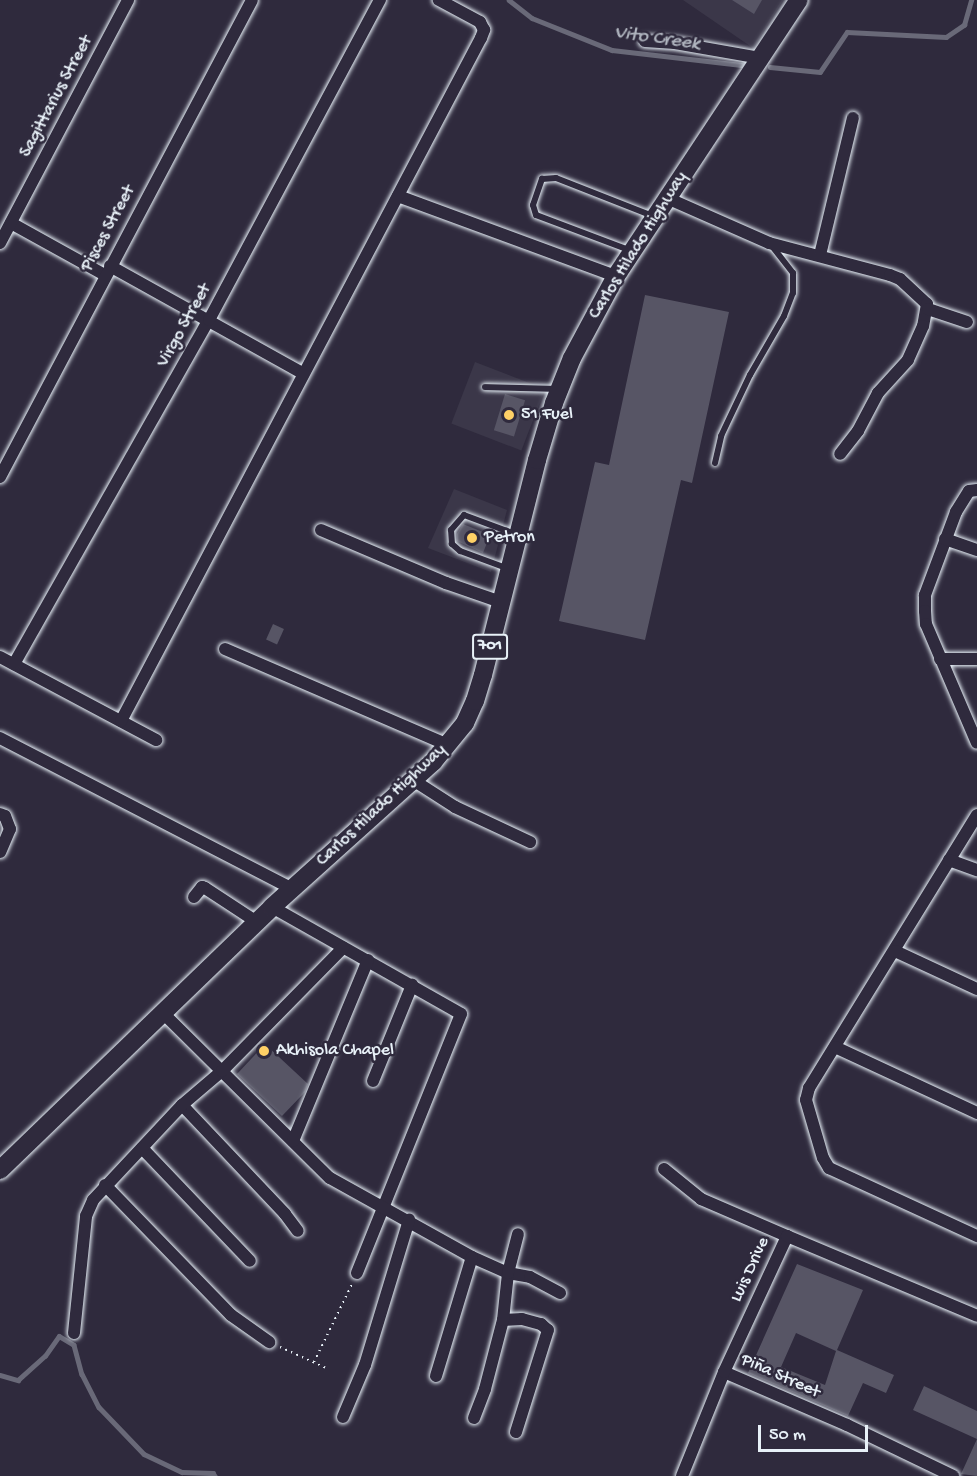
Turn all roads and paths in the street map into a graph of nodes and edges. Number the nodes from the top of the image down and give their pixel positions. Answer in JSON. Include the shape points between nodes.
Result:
{"nodes":[{"id":1,"x":128,"y":0,"type":"edge"},
{"id":2,"x":252,"y":0,"type":"edge"},
{"id":3,"x":380,"y":0,"type":"edge"},
{"id":4,"x":439,"y":0,"type":"edge"},
{"id":5,"x":798,"y":0,"type":"edge"},
{"id":6,"x":645,"y":41,"type":"dead end"},
{"id":7,"x":760,"y":58,"type":"junction"},
{"id":8,"x":853,"y":117,"type":"dead end"},
{"id":9,"x":398,"y":196,"type":"junction"},
{"id":10,"x":667,"y":198,"type":"junction"},
{"id":11,"x":655,"y":217,"type":"junction"},
{"id":12,"x":11,"y":223,"type":"junction"},
{"id":13,"x":0,"y":243,"type":"edge"},
{"id":14,"x":768,"y":243,"type":"junction"},
{"id":15,"x":632,"y":252,"type":"junction"},
{"id":16,"x":820,"y":255,"type":"junction"},
{"id":17,"x":107,"y":271,"type":"junction"},
{"id":18,"x":616,"y":276,"type":"junction"},
{"id":19,"x":928,"y":309,"type":"junction"},
{"id":20,"x":210,"y":320,"type":"junction"},
{"id":21,"x":968,"y":322,"type":"dead end"},
{"id":22,"x":302,"y":373,"type":"junction"},
{"id":23,"x":484,"y":387,"type":"dead end"},
{"id":24,"x":560,"y":389,"type":"junction"},
{"id":25,"x":840,"y":454,"type":"dead end"},
{"id":26,"x":715,"y":463,"type":"dead end"},
{"id":27,"x":0,"y":477,"type":"edge"},
{"id":28,"x":977,"y":490,"type":"edge"},
{"id":29,"x":321,"y":530,"type":"dead end"},
{"id":30,"x":518,"y":535,"type":"junction"},
{"id":31,"x":945,"y":539,"type":"junction"},
{"id":32,"x":977,"y":550,"type":"edge"},
{"id":33,"x":510,"y":569,"type":"junction"},
{"id":34,"x":501,"y":602,"type":"junction"},
{"id":35,"x":225,"y":649,"type":"dead end"},
{"id":36,"x":0,"y":657,"type":"edge"},
{"id":37,"x":940,"y":659,"type":"junction"},
{"id":38,"x":977,"y":659,"type":"edge"},
{"id":39,"x":14,"y":664,"type":"junction"},
{"id":40,"x":121,"y":721,"type":"junction"},
{"id":41,"x":0,"y":738,"type":"edge"},
{"id":42,"x":156,"y":740,"type":"dead end"},
{"id":43,"x":977,"y":743,"type":"edge"},
{"id":44,"x":448,"y":745,"type":"junction"},
{"id":45,"x":413,"y":780,"type":"junction"},
{"id":46,"x":0,"y":814,"type":"edge"},
{"id":47,"x":977,"y":815,"type":"edge"},
{"id":48,"x":530,"y":842,"type":"dead end"},
{"id":49,"x":0,"y":852,"type":"edge"},
{"id":50,"x":949,"y":860,"type":"junction"},
{"id":51,"x":977,"y":870,"type":"edge"},
{"id":52,"x":292,"y":889,"type":"junction"},
{"id":53,"x":194,"y":897,"type":"dead end"},
{"id":54,"x":272,"y":907,"type":"junction"},
{"id":55,"x":257,"y":922,"type":"junction"},
{"id":56,"x":343,"y":948,"type":"junction"},
{"id":57,"x":895,"y":951,"type":"junction"},
{"id":58,"x":368,"y":960,"type":"junction"},
{"id":59,"x":412,"y":985,"type":"junction"},
{"id":60,"x":977,"y":989,"type":"edge"},
{"id":61,"x":164,"y":1014,"type":"junction"},
{"id":62,"x":835,"y":1047,"type":"junction"},
{"id":63,"x":222,"y":1071,"type":"junction"},
{"id":64,"x":373,"y":1081,"type":"dead end"},
{"id":65,"x":182,"y":1105,"type":"junction"},
{"id":66,"x":977,"y":1113,"type":"edge"},
{"id":67,"x":293,"y":1141,"type":"junction"},
{"id":68,"x":142,"y":1148,"type":"junction"},
{"id":69,"x":664,"y":1169,"type":"dead end"},
{"id":70,"x":0,"y":1170,"type":"edge"},
{"id":71,"x":105,"y":1185,"type":"junction"},
{"id":72,"x":385,"y":1207,"type":"junction"},
{"id":73,"x":409,"y":1220,"type":"junction"},
{"id":74,"x":298,"y":1231,"type":"dead end"},
{"id":75,"x":518,"y":1234,"type":"dead end"},
{"id":76,"x":787,"y":1236,"type":"junction"},
{"id":77,"x":977,"y":1236,"type":"edge"},
{"id":78,"x":472,"y":1257,"type":"junction"},
{"id":79,"x":250,"y":1261,"type":"dead end"},
{"id":80,"x":357,"y":1273,"type":"joint"},
{"id":81,"x":508,"y":1273,"type":"junction"},
{"id":82,"x":560,"y":1293,"type":"dead end"},
{"id":83,"x":977,"y":1316,"type":"edge"},
{"id":84,"x":503,"y":1320,"type":"junction"},
{"id":85,"x":74,"y":1333,"type":"dead end"},
{"id":86,"x":269,"y":1342,"type":"joint"},
{"id":87,"x":314,"y":1362,"type":"junction"},
{"id":88,"x":326,"y":1368,"type":"dead end"},
{"id":89,"x":724,"y":1372,"type":"junction"},
{"id":90,"x":436,"y":1376,"type":"dead end"},
{"id":91,"x":343,"y":1417,"type":"dead end"},
{"id":92,"x":474,"y":1418,"type":"dead end"},
{"id":93,"x":516,"y":1432,"type":"dead end"},
{"id":94,"x":682,"y":1476,"type":"edge"},
{"id":95,"x":952,"y":1476,"type":"edge"}],
"edges":[{"from":1,"to":12,"type":"street","name":"Sagittarius Street"},
{"from":2,"to":17,"type":"street","name":"Pisces Street"},
{"from":3,"to":20,"type":"street","name":"Virgo Street"},
{"from":4,"to":9,"type":"street","via":[[480,22],[483,33]]},
{"from":5,"to":7,"type":"main road","name":"Carlos Hilado Highway","number":"701"},
{"from":6,"to":7,"type":"street"},
{"from":7,"to":10,"type":"main road","name":"Carlos Hilado Highway","number":"701"},
{"from":8,"to":16,"type":"street"},
{"from":9,"to":18,"type":"street"},
{"from":9,"to":22,"type":"street"},
{"from":10,"to":11,"type":"main road","name":"Carlos Hilado Highway","number":"701"},
{"from":10,"to":14,"type":"street"},
{"from":11,"to":15,"type":"main road","name":"Carlos Hilado Highway","number":"701"},
{"from":11,"to":15,"type":"lane","via":[[556,178],[542,179],[533,205],[536,215]]},
{"from":12,"to":13,"type":"street","name":"Sagittarius Street"},
{"from":12,"to":17,"type":"street"},
{"from":14,"to":16,"type":"street"},
{"from":14,"to":26,"type":"lane","via":[[793,273],[793,293],[721,436]]},
{"from":15,"to":18,"type":"main road","name":"Carlos Hilado Highway","number":"701"},
{"from":16,"to":19,"type":"street","via":[[900,279]]},
{"from":17,"to":20,"type":"street"},
{"from":17,"to":27,"type":"street","name":"Pisces Street"},
{"from":18,"to":24,"type":"main road","name":"Carlos Hilado Highway","number":"701","via":[[572,358]]},
{"from":19,"to":21,"type":"street"},
{"from":19,"to":25,"type":"street","via":[[908,360],[878,393],[854,438]]},
{"from":20,"to":22,"type":"street"},
{"from":20,"to":39,"type":"street","name":"Virgo Street"},
{"from":22,"to":40,"type":"street"},
{"from":23,"to":24,"type":"lane"},
{"from":24,"to":30,"type":"main road","name":"Carlos Hilado Highway","number":"701"},
{"from":28,"to":31,"type":"street","via":[[969,491],[962,501]]},
{"from":29,"to":34,"type":"street","via":[[435,579]]},
{"from":30,"to":33,"type":"main road","name":"Carlos Hilado Highway","number":"701"},
{"from":30,"to":33,"type":"lane","via":[[464,515],[451,530],[452,544],[460,551]]},
{"from":31,"to":32,"type":"street"},
{"from":31,"to":37,"type":"street","via":[[925,596],[926,624]]},
{"from":33,"to":34,"type":"main road","name":"Carlos Hilado Highway","number":"701"},
{"from":34,"to":44,"type":"main road","name":"Carlos Hilado Highway","number":"701","via":[[476,701]]},
{"from":35,"to":44,"type":"street"},
{"from":36,"to":39,"type":"street"},
{"from":37,"to":38,"type":"street"},
{"from":37,"to":43,"type":"street"},
{"from":39,"to":40,"type":"street"},
{"from":40,"to":42,"type":"street"},
{"from":41,"to":52,"type":"street"},
{"from":44,"to":45,"type":"main road","name":"Carlos Hilado Highway","number":"701"},
{"from":45,"to":48,"type":"street","via":[[455,807]]},
{"from":45,"to":52,"type":"main road","name":"Carlos Hilado Highway","number":"701"},
{"from":46,"to":49,"type":"street","via":[[5,816],[10,829]]},
{"from":47,"to":50,"type":"street"},
{"from":50,"to":51,"type":"street"},
{"from":50,"to":57,"type":"street"},
{"from":52,"to":54,"type":"main road","name":"Carlos Hilado Highway","number":"701"},
{"from":53,"to":55,"type":"street","via":[[202,887],[206,888]]},
{"from":54,"to":55,"type":"main road","name":"Carlos Hilado Highway","number":"701"},
{"from":54,"to":56,"type":"street"},
{"from":55,"to":61,"type":"main road","name":"Carlos Hilado Highway","number":"701"},
{"from":56,"to":58,"type":"street"},
{"from":56,"to":63,"type":"street"},
{"from":57,"to":60,"type":"street"},
{"from":57,"to":62,"type":"street"},
{"from":58,"to":59,"type":"street"},
{"from":58,"to":67,"type":"street"},
{"from":59,"to":64,"type":"street"},
{"from":59,"to":72,"type":"street","via":[[459,1011],[461,1016]]},
{"from":61,"to":63,"type":"street"},
{"from":61,"to":70,"type":"main road","name":"Carlos Hilado Highway","number":"701"},
{"from":62,"to":66,"type":"street"},
{"from":62,"to":77,"type":"street","via":[[809,1088],[806,1100],[825,1164]]},
{"from":63,"to":65,"type":"street"},
{"from":63,"to":67,"type":"street"},
{"from":65,"to":68,"type":"street"},
{"from":65,"to":74,"type":"street"},
{"from":67,"to":72,"type":"street","via":[[330,1178]]},
{"from":68,"to":71,"type":"street"},
{"from":68,"to":79,"type":"street"},
{"from":69,"to":76,"type":"street","via":[[701,1199]]},
{"from":71,"to":85,"type":"street","via":[[87,1216]]},
{"from":71,"to":86,"type":"street","via":[[231,1315]]},
{"from":72,"to":73,"type":"street"},
{"from":72,"to":80,"type":"street"},
{"from":73,"to":78,"type":"street"},
{"from":73,"to":91,"type":"street","via":[[365,1365]]},
{"from":75,"to":81,"type":"street"},
{"from":76,"to":83,"type":"street","name":"Luis Drive"},
{"from":76,"to":89,"type":"street","name":"Luis Drive"},
{"from":78,"to":81,"type":"street"},
{"from":78,"to":90,"type":"street"},
{"from":80,"to":87,"type":"path"},
{"from":81,"to":82,"type":"street","via":[[530,1277]]},
{"from":81,"to":84,"type":"street"},
{"from":84,"to":92,"type":"street"},
{"from":84,"to":93,"type":"street","via":[[522,1319],[547,1329]]},
{"from":86,"to":87,"type":"path"},
{"from":87,"to":88,"type":"path"},
{"from":89,"to":94,"type":"street","name":"Luis Drive"},
{"from":89,"to":95,"type":"street","name":"Piña Street"}]}
